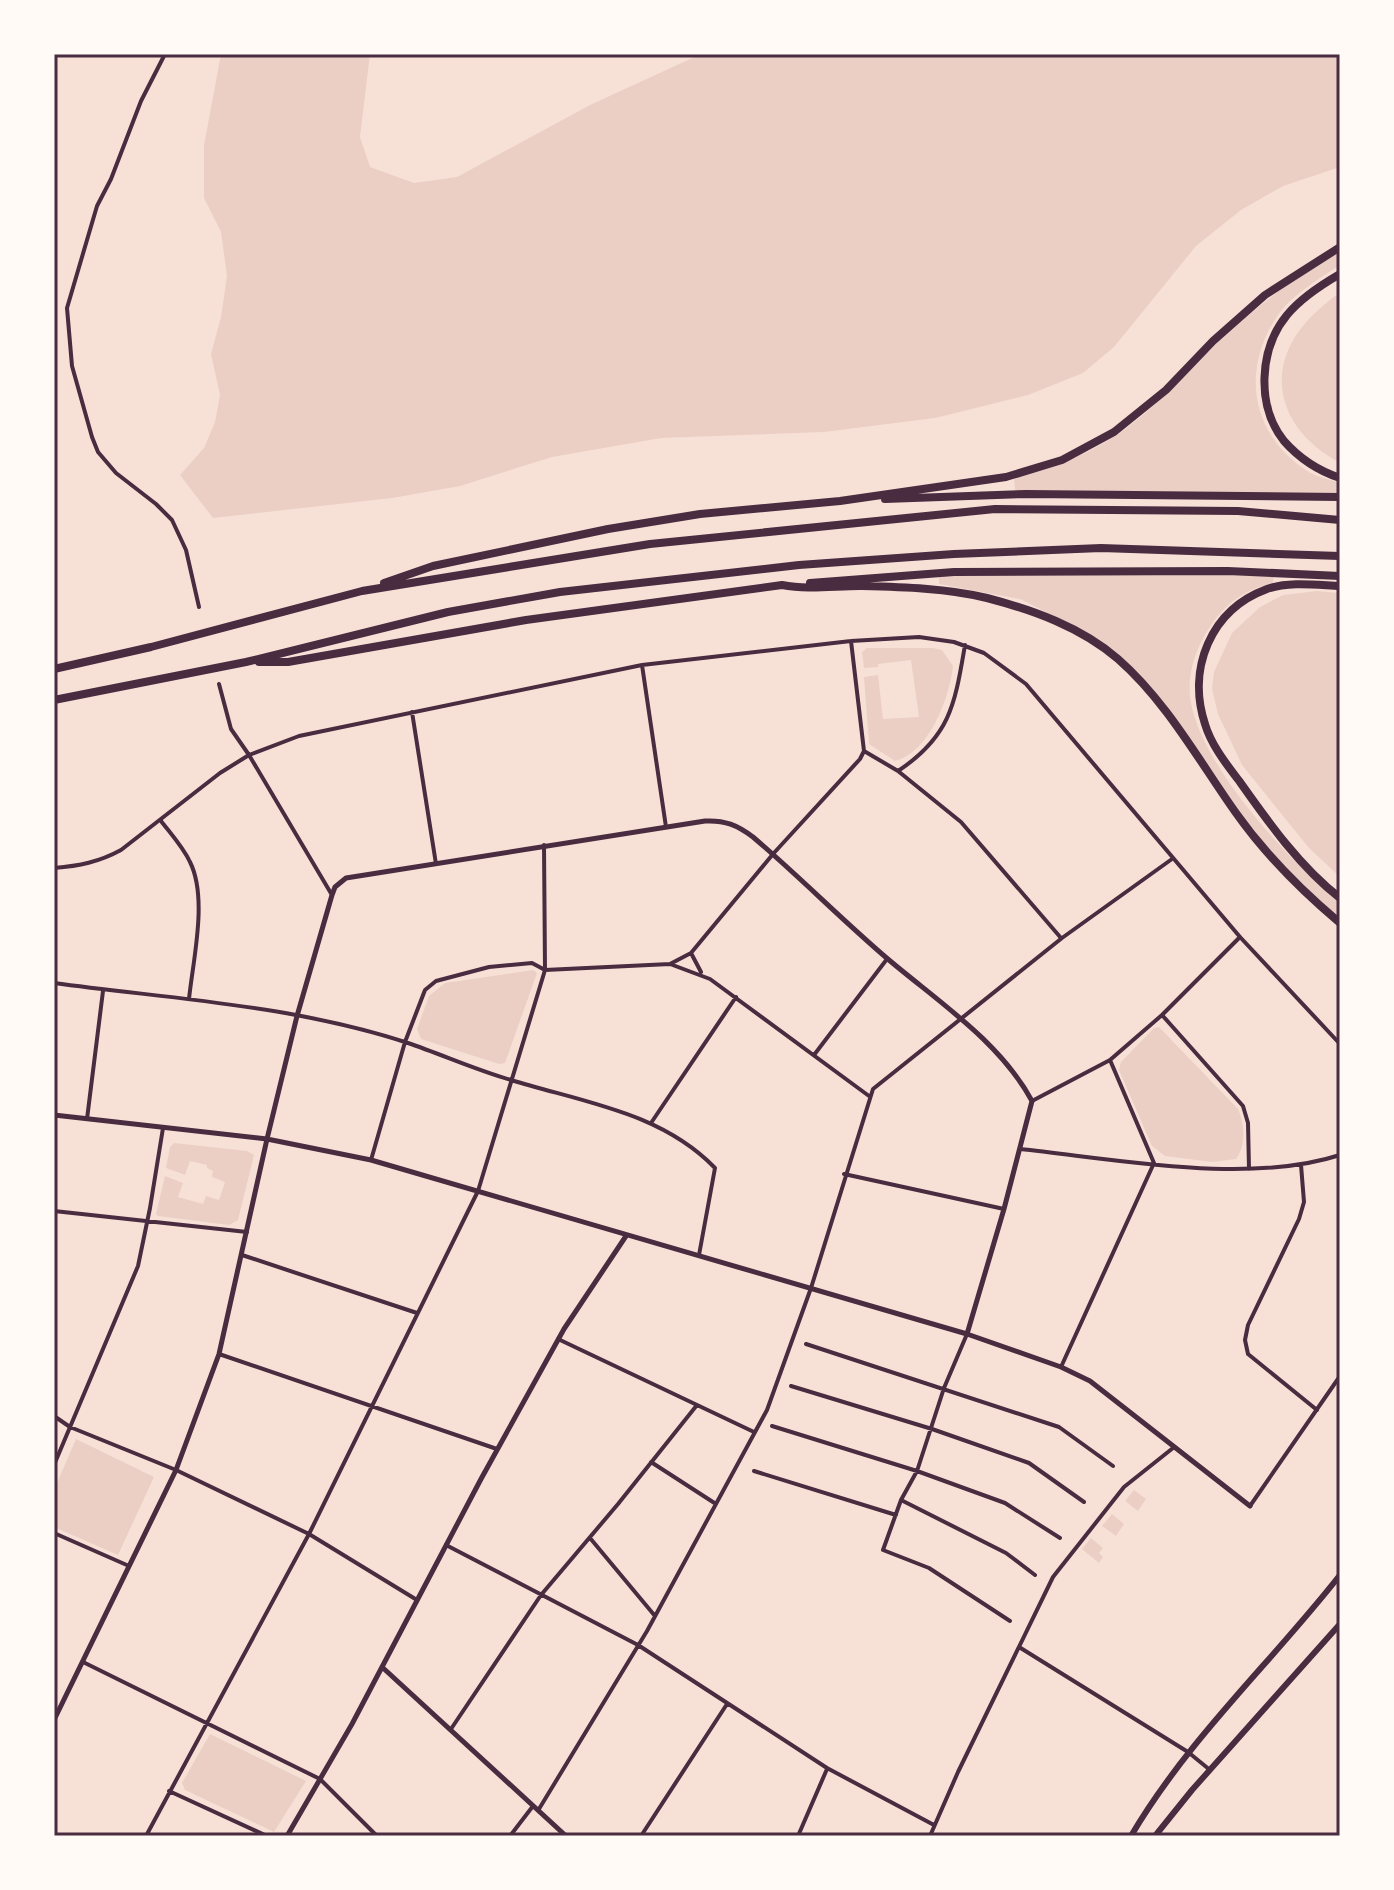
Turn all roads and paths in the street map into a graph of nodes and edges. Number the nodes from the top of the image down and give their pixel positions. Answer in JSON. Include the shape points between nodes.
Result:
{"nodes":[{"id":1,"x":165,"y":54,"type":"edge"},
{"id":2,"x":1340,"y":247,"type":"edge"},
{"id":3,"x":1340,"y":274,"type":"edge"},
{"id":4,"x":1340,"y":478,"type":"edge"},
{"id":5,"x":1340,"y":497,"type":"edge"},
{"id":6,"x":840,"y":501,"type":"junction"},
{"id":7,"x":1340,"y":520,"type":"edge"},
{"id":8,"x":1340,"y":556,"type":"edge"},
{"id":9,"x":1340,"y":576,"type":"edge"},
{"id":10,"x":782,"y":585,"type":"junction"},
{"id":11,"x":1340,"y":586,"type":"edge"},
{"id":12,"x":362,"y":591,"type":"junction"},
{"id":13,"x":199,"y":607,"type":"dead end"},
{"id":14,"x":851,"y":641,"type":"junction"},
{"id":15,"x":965,"y":645,"type":"junction"},
{"id":16,"x":246,"y":662,"type":"junction"},
{"id":17,"x":642,"y":665,"type":"junction"},
{"id":18,"x":54,"y":669,"type":"edge"},
{"id":19,"x":219,"y":684,"type":"dead end"},
{"id":20,"x":54,"y":700,"type":"edge"},
{"id":21,"x":412,"y":712,"type":"junction"},
{"id":22,"x":864,"y":751,"type":"junction"},
{"id":23,"x":249,"y":755,"type":"junction"},
{"id":24,"x":898,"y":771,"type":"junction"},
{"id":25,"x":161,"y":821,"type":"junction"},
{"id":26,"x":666,"y":827,"type":"junction"},
{"id":27,"x":544,"y":845,"type":"junction"},
{"id":28,"x":773,"y":854,"type":"junction"},
{"id":29,"x":1172,"y":859,"type":"junction"},
{"id":30,"x":436,"y":864,"type":"junction"},
{"id":31,"x":54,"y":868,"type":"edge"},
{"id":32,"x":332,"y":895,"type":"junction"},
{"id":33,"x":1340,"y":898,"type":"edge"},
{"id":34,"x":1340,"y":923,"type":"edge"},
{"id":35,"x":1240,"y":937,"type":"junction"},
{"id":36,"x":1062,"y":938,"type":"junction"},
{"id":37,"x":691,"y":953,"type":"junction"},
{"id":38,"x":887,"y":959,"type":"junction"},
{"id":39,"x":670,"y":964,"type":"junction"},
{"id":40,"x":545,"y":970,"type":"junction"},
{"id":41,"x":703,"y":974,"type":"junction"},
{"id":42,"x":54,"y":982,"type":"edge"},
{"id":43,"x":103,"y":990,"type":"junction"},
{"id":44,"x":736,"y":997,"type":"junction"},
{"id":45,"x":189,"y":999,"type":"junction"},
{"id":46,"x":1162,"y":1015,"type":"junction"},
{"id":47,"x":297,"y":1016,"type":"junction"},
{"id":48,"x":960,"y":1018,"type":"junction"},
{"id":49,"x":405,"y":1042,"type":"junction"},
{"id":50,"x":1340,"y":1044,"type":"edge"},
{"id":51,"x":814,"y":1055,"type":"junction"},
{"id":52,"x":1110,"y":1060,"type":"junction"},
{"id":53,"x":510,"y":1080,"type":"junction"},
{"id":54,"x":869,"y":1096,"type":"junction"},
{"id":55,"x":1032,"y":1101,"type":"junction"},
{"id":56,"x":54,"y":1115,"type":"edge"},
{"id":57,"x":87,"y":1119,"type":"junction"},
{"id":58,"x":651,"y":1123,"type":"junction"},
{"id":59,"x":163,"y":1128,"type":"junction"},
{"id":60,"x":267,"y":1139,"type":"junction"},
{"id":61,"x":1020,"y":1149,"type":"junction"},
{"id":62,"x":1340,"y":1155,"type":"edge"},
{"id":63,"x":371,"y":1160,"type":"junction"},
{"id":64,"x":1154,"y":1163,"type":"junction"},
{"id":65,"x":1301,"y":1165,"type":"junction"},
{"id":66,"x":1249,"y":1169,"type":"junction"},
{"id":67,"x":844,"y":1174,"type":"junction"},
{"id":68,"x":478,"y":1191,"type":"junction"},
{"id":69,"x":1004,"y":1209,"type":"junction"},
{"id":70,"x":54,"y":1211,"type":"edge"},
{"id":71,"x":148,"y":1222,"type":"junction"},
{"id":72,"x":247,"y":1232,"type":"junction"},
{"id":73,"x":626,"y":1236,"type":"junction"},
{"id":74,"x":242,"y":1255,"type":"junction"},
{"id":75,"x":699,"y":1255,"type":"junction"},
{"id":76,"x":811,"y":1288,"type":"junction"},
{"id":77,"x":417,"y":1313,"type":"junction"},
{"id":78,"x":967,"y":1334,"type":"junction"},
{"id":79,"x":558,"y":1339,"type":"junction"},
{"id":80,"x":806,"y":1344,"type":"dead end"},
{"id":81,"x":219,"y":1354,"type":"junction"},
{"id":82,"x":1061,"y":1367,"type":"junction"},
{"id":83,"x":1340,"y":1376,"type":"edge"},
{"id":84,"x":791,"y":1386,"type":"dead end"},
{"id":85,"x":944,"y":1388,"type":"junction"},
{"id":86,"x":371,"y":1404,"type":"junction"},
{"id":87,"x":697,"y":1405,"type":"junction"},
{"id":88,"x":1317,"y":1410,"type":"junction"},
{"id":89,"x":54,"y":1416,"type":"edge"},
{"id":90,"x":772,"y":1426,"type":"dead end"},
{"id":91,"x":70,"y":1427,"type":"junction"},
{"id":92,"x":932,"y":1429,"type":"junction"},
{"id":93,"x":754,"y":1432,"type":"junction"},
{"id":94,"x":1173,"y":1448,"type":"junction"},
{"id":95,"x":497,"y":1449,"type":"junction"},
{"id":96,"x":651,"y":1462,"type":"junction"},
{"id":97,"x":54,"y":1465,"type":"edge"},
{"id":98,"x":1113,"y":1466,"type":"dead end"},
{"id":99,"x":176,"y":1470,"type":"junction"},
{"id":100,"x":754,"y":1471,"type":"dead end"},
{"id":101,"x":917,"y":1471,"type":"junction"},
{"id":102,"x":901,"y":1500,"type":"junction"},
{"id":103,"x":1084,"y":1502,"type":"dead end"},
{"id":104,"x":716,"y":1504,"type":"junction"},
{"id":105,"x":1250,"y":1506,"type":"joint"},
{"id":106,"x":896,"y":1515,"type":"junction"},
{"id":107,"x":54,"y":1533,"type":"edge"},
{"id":108,"x":309,"y":1534,"type":"junction"},
{"id":109,"x":590,"y":1537,"type":"junction"},
{"id":110,"x":1060,"y":1538,"type":"dead end"},
{"id":111,"x":446,"y":1545,"type":"junction"},
{"id":112,"x":129,"y":1567,"type":"junction"},
{"id":113,"x":1035,"y":1575,"type":"dead end"},
{"id":114,"x":1340,"y":1575,"type":"edge"},
{"id":115,"x":541,"y":1595,"type":"junction"},
{"id":116,"x":417,"y":1600,"type":"junction"},
{"id":117,"x":655,"y":1616,"type":"junction"},
{"id":118,"x":1010,"y":1621,"type":"dead end"},
{"id":119,"x":1340,"y":1624,"type":"edge"},
{"id":120,"x":638,"y":1645,"type":"junction"},
{"id":121,"x":1019,"y":1647,"type":"junction"},
{"id":122,"x":83,"y":1662,"type":"junction"},
{"id":123,"x":382,"y":1667,"type":"junction"},
{"id":124,"x":727,"y":1703,"type":"junction"},
{"id":125,"x":54,"y":1720,"type":"edge"},
{"id":126,"x":205,"y":1722,"type":"junction"},
{"id":127,"x":451,"y":1729,"type":"junction"},
{"id":128,"x":1188,"y":1752,"type":"junction"},
{"id":129,"x":827,"y":1768,"type":"junction"},
{"id":130,"x":1210,"y":1770,"type":"junction"},
{"id":131,"x":320,"y":1779,"type":"junction"},
{"id":132,"x":169,"y":1791,"type":"junction"},
{"id":133,"x":536,"y":1807,"type":"junction"},
{"id":134,"x":934,"y":1825,"type":"junction"},
{"id":135,"x":146,"y":1836,"type":"edge"},
{"id":136,"x":267,"y":1836,"type":"edge"},
{"id":137,"x":287,"y":1836,"type":"edge"},
{"id":138,"x":377,"y":1836,"type":"edge"},
{"id":139,"x":510,"y":1836,"type":"edge"},
{"id":140,"x":566,"y":1836,"type":"edge"},
{"id":141,"x":641,"y":1836,"type":"edge"},
{"id":142,"x":798,"y":1836,"type":"edge"},
{"id":143,"x":930,"y":1836,"type":"edge"},
{"id":144,"x":1131,"y":1836,"type":"edge"},
{"id":145,"x":1155,"y":1836,"type":"edge"}],
"edges":[{"from":1,"to":13,"type":"street","via":[[97,206],[67,308],[72,366],[98,452],[172,520],[186,550]]},
{"from":2,"to":6,"type":"highway","via":[[1265,295],[1114,432],[1062,460],[1006,477]]},
{"from":3,"to":4,"type":"highway","via":[[1317,287],[1287,316],[1265,359],[1264,385],[1283,440],[1308,462]]},
{"from":5,"to":6,"type":"highway","via":[[1026,494]]},
{"from":6,"to":12,"type":"highway","via":[[608,529],[433,566]]},
{"from":7,"to":12,"type":"highway","via":[[1238,511],[995,509],[650,544]]},
{"from":8,"to":16,"type":"highway","via":[[1101,548],[799,565],[560,592],[448,612]]},
{"from":9,"to":10,"type":"highway","via":[[954,572]]},
{"from":10,"to":16,"type":"highway","via":[[526,620],[288,662]]},
{"from":10,"to":34,"type":"highway","via":[[925,589],[983,597],[1033,611],[1079,633],[1117,659],[1152,694],[1238,816],[1281,868]]},
{"from":11,"to":33,"type":"highway","via":[[1269,588],[1237,604],[1200,659],[1197,693],[1205,728],[1224,760],[1272,828]]},
{"from":12,"to":18,"type":"highway"},
{"from":14,"to":15,"type":"street","via":[[919,637]]},
{"from":14,"to":17,"type":"street"},
{"from":14,"to":22,"type":"street"},
{"from":15,"to":24,"type":"street","via":[[945,723],[929,747]]},
{"from":15,"to":29,"type":"street","via":[[998,662],[1034,692]]},
{"from":16,"to":20,"type":"highway"},
{"from":17,"to":21,"type":"street"},
{"from":17,"to":26,"type":"street"},
{"from":19,"to":23,"type":"street","via":[[231,729]]},
{"from":21,"to":23,"type":"street","via":[[299,736]]},
{"from":21,"to":30,"type":"street"},
{"from":22,"to":24,"type":"street"},
{"from":22,"to":28,"type":"street"},
{"from":23,"to":25,"type":"street"},
{"from":23,"to":32,"type":"street"},
{"from":24,"to":36,"type":"street","via":[[968,829]]},
{"from":25,"to":31,"type":"street","via":[[103,860]]},
{"from":25,"to":45,"type":"street","via":[[185,853],[196,879],[198,917]]},
{"from":26,"to":27,"type":"street"},
{"from":26,"to":28,"type":"street","via":[[727,822]]},
{"from":27,"to":30,"type":"street"},
{"from":27,"to":40,"type":"street"},
{"from":28,"to":37,"type":"street"},
{"from":28,"to":38,"type":"street"},
{"from":29,"to":35,"type":"street"},
{"from":29,"to":36,"type":"street"},
{"from":30,"to":32,"type":"street","via":[[346,878]]},
{"from":32,"to":47,"type":"street"},
{"from":35,"to":46,"type":"street"},
{"from":35,"to":50,"type":"street"},
{"from":36,"to":48,"type":"street"},
{"from":37,"to":39,"type":"street"},
{"from":37,"to":41,"type":"street"},
{"from":38,"to":48,"type":"street"},
{"from":38,"to":51,"type":"street"},
{"from":39,"to":40,"type":"street"},
{"from":39,"to":41,"type":"street"},
{"from":40,"to":49,"type":"street","via":[[532,963],[489,967],[436,981],[425,990]]},
{"from":40,"to":53,"type":"street"},
{"from":41,"to":44,"type":"street"},
{"from":42,"to":43,"type":"street"},
{"from":43,"to":45,"type":"street"},
{"from":43,"to":57,"type":"street"},
{"from":44,"to":51,"type":"street"},
{"from":44,"to":58,"type":"street"},
{"from":45,"to":47,"type":"street"},
{"from":46,"to":52,"type":"street"},
{"from":46,"to":66,"type":"street","via":[[1243,1106]]},
{"from":47,"to":49,"type":"street"},
{"from":47,"to":60,"type":"street"},
{"from":48,"to":54,"type":"street"},
{"from":48,"to":55,"type":"street","via":[[996,1053]]},
{"from":49,"to":53,"type":"street"},
{"from":49,"to":63,"type":"street"},
{"from":51,"to":54,"type":"street"},
{"from":52,"to":55,"type":"street"},
{"from":52,"to":64,"type":"street"},
{"from":53,"to":58,"type":"street"},
{"from":53,"to":68,"type":"street"},
{"from":54,"to":67,"type":"street"},
{"from":55,"to":61,"type":"street"},
{"from":56,"to":57,"type":"street"},
{"from":57,"to":59,"type":"street"},
{"from":58,"to":75,"type":"street","via":[[715,1168]]},
{"from":59,"to":60,"type":"street"},
{"from":59,"to":71,"type":"street"},
{"from":60,"to":63,"type":"street"},
{"from":60,"to":72,"type":"street"},
{"from":61,"to":64,"type":"street"},
{"from":61,"to":69,"type":"street"},
{"from":62,"to":65,"type":"street"},
{"from":63,"to":68,"type":"street"},
{"from":64,"to":66,"type":"street"},
{"from":64,"to":82,"type":"street"},
{"from":65,"to":66,"type":"street"},
{"from":65,"to":88,"type":"street","via":[[1304,1202],[1299,1219],[1245,1333],[1248,1354]]},
{"from":67,"to":69,"type":"street"},
{"from":67,"to":76,"type":"street"},
{"from":68,"to":73,"type":"street"},
{"from":68,"to":77,"type":"street"},
{"from":69,"to":78,"type":"street"},
{"from":70,"to":71,"type":"street"},
{"from":71,"to":72,"type":"street"},
{"from":71,"to":91,"type":"street","via":[[138,1266]]},
{"from":72,"to":74,"type":"street"},
{"from":73,"to":75,"type":"street"},
{"from":73,"to":79,"type":"street"},
{"from":74,"to":77,"type":"street"},
{"from":74,"to":81,"type":"street"},
{"from":75,"to":76,"type":"street"},
{"from":76,"to":78,"type":"street"},
{"from":76,"to":93,"type":"street"},
{"from":77,"to":86,"type":"street"},
{"from":78,"to":82,"type":"street"},
{"from":78,"to":85,"type":"street"},
{"from":79,"to":87,"type":"street"},
{"from":79,"to":95,"type":"street"},
{"from":80,"to":85,"type":"street"},
{"from":81,"to":86,"type":"street"},
{"from":81,"to":99,"type":"street"},
{"from":82,"to":94,"type":"street","via":[[1101,1389]]},
{"from":83,"to":88,"type":"street"},
{"from":84,"to":92,"type":"street"},
{"from":85,"to":92,"type":"street"},
{"from":85,"to":98,"type":"street","via":[[1059,1427]]},
{"from":86,"to":95,"type":"street"},
{"from":86,"to":108,"type":"street"},
{"from":87,"to":93,"type":"street"},
{"from":87,"to":96,"type":"street"},
{"from":88,"to":105,"type":"street"},
{"from":89,"to":91,"type":"street"},
{"from":90,"to":101,"type":"street"},
{"from":91,"to":97,"type":"street"},
{"from":91,"to":99,"type":"street"},
{"from":92,"to":101,"type":"street"},
{"from":92,"to":103,"type":"street","via":[[1029,1463]]},
{"from":93,"to":104,"type":"street"},
{"from":94,"to":105,"type":"street"},
{"from":94,"to":121,"type":"street","via":[[1124,1487],[1068,1557],[1040,1600]]},
{"from":95,"to":111,"type":"street"},
{"from":96,"to":104,"type":"street"},
{"from":96,"to":109,"type":"street"},
{"from":99,"to":108,"type":"street"},
{"from":99,"to":112,"type":"street"},
{"from":100,"to":106,"type":"street"},
{"from":101,"to":102,"type":"street"},
{"from":101,"to":110,"type":"street","via":[[1005,1503]]},
{"from":102,"to":106,"type":"street"},
{"from":102,"to":113,"type":"street","via":[[1006,1553]]},
{"from":104,"to":117,"type":"street"},
{"from":106,"to":118,"type":"street","via":[[883,1550],[929,1568]]},
{"from":107,"to":112,"type":"street"},
{"from":108,"to":116,"type":"street"},
{"from":108,"to":126,"type":"street"},
{"from":109,"to":115,"type":"street"},
{"from":109,"to":117,"type":"street"},
{"from":111,"to":115,"type":"street"},
{"from":111,"to":116,"type":"street"},
{"from":112,"to":122,"type":"street"},
{"from":114,"to":128,"type":"main road"},
{"from":115,"to":120,"type":"street"},
{"from":115,"to":127,"type":"street"},
{"from":116,"to":123,"type":"street"},
{"from":117,"to":120,"type":"street"},
{"from":119,"to":130,"type":"main road"},
{"from":120,"to":124,"type":"street"},
{"from":120,"to":133,"type":"street"},
{"from":121,"to":128,"type":"street"},
{"from":121,"to":134,"type":"street"},
{"from":122,"to":125,"type":"street"},
{"from":122,"to":126,"type":"street"},
{"from":123,"to":127,"type":"street"},
{"from":123,"to":131,"type":"street"},
{"from":124,"to":129,"type":"street"},
{"from":124,"to":141,"type":"street"},
{"from":126,"to":131,"type":"street"},
{"from":126,"to":132,"type":"street"},
{"from":127,"to":133,"type":"street"},
{"from":128,"to":130,"type":"street"},
{"from":128,"to":144,"type":"main road"},
{"from":129,"to":134,"type":"street"},
{"from":129,"to":142,"type":"street"},
{"from":130,"to":145,"type":"main road"},
{"from":131,"to":137,"type":"street"},
{"from":131,"to":138,"type":"street"},
{"from":132,"to":135,"type":"street"},
{"from":132,"to":136,"type":"street"},
{"from":133,"to":139,"type":"street"},
{"from":133,"to":140,"type":"street"},
{"from":134,"to":143,"type":"street"}]}
